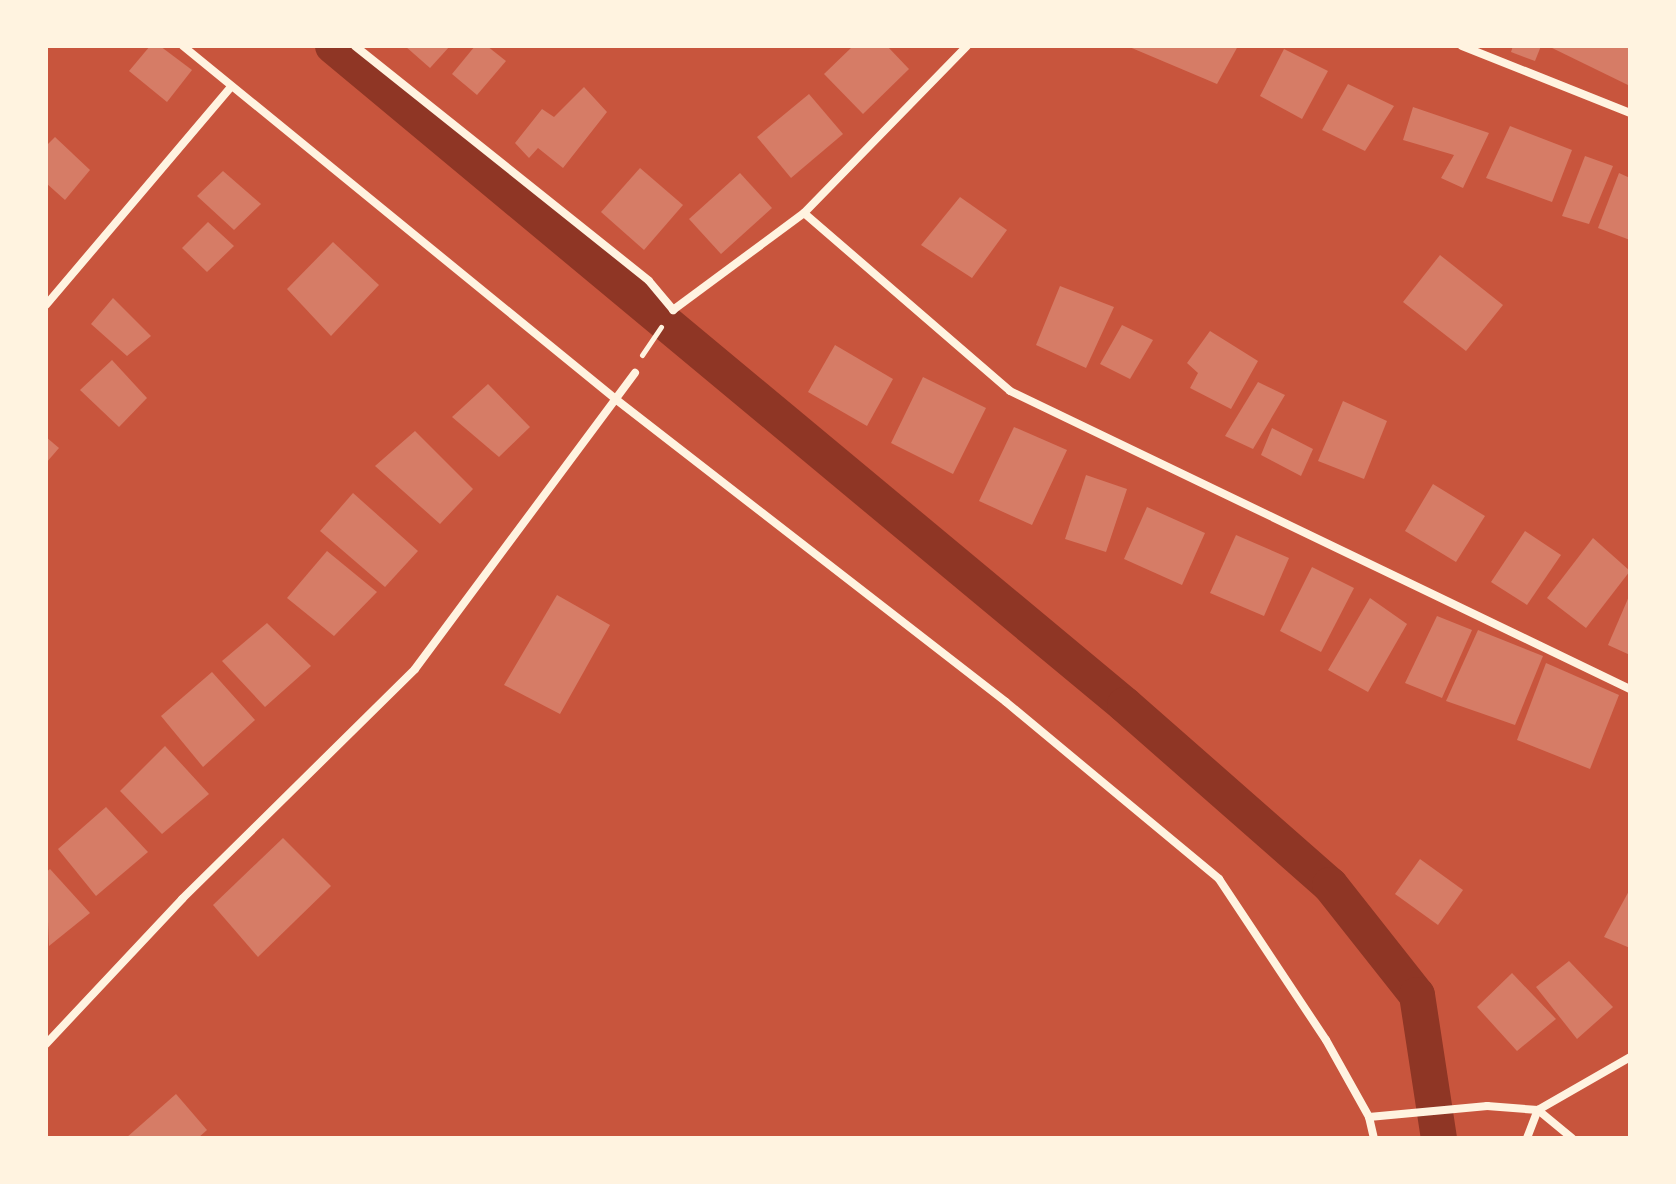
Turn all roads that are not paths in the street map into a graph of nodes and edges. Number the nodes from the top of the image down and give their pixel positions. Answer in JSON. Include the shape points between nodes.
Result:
{"nodes":[{"id":1,"x":183,"y":46,"type":"edge"},
{"id":2,"x":355,"y":46,"type":"edge"},
{"id":3,"x":967,"y":46,"type":"edge"},
{"id":4,"x":1462,"y":46,"type":"edge"},
{"id":5,"x":231,"y":87,"type":"junction"},
{"id":6,"x":1630,"y":113,"type":"edge"},
{"id":7,"x":804,"y":213,"type":"junction"},
{"id":8,"x":46,"y":305,"type":"edge"},
{"id":9,"x":635,"y":373,"type":"road end"},
{"id":10,"x":618,"y":401,"type":"junction"},
{"id":11,"x":1630,"y":689,"type":"edge"},
{"id":12,"x":46,"y":1044,"type":"edge"},
{"id":13,"x":1630,"y":1057,"type":"edge"},
{"id":14,"x":1538,"y":1110,"type":"junction"},
{"id":15,"x":1369,"y":1117,"type":"junction"},
{"id":16,"x":1374,"y":1138,"type":"edge"},
{"id":17,"x":1527,"y":1138,"type":"edge"},
{"id":18,"x":1572,"y":1138,"type":"edge"}],
"edges":[{"from":1,"to":5,"type":"street"},
{"from":2,"to":7,"type":"street","via":[[649,281],[673,310]]},
{"from":3,"to":7,"type":"street"},
{"from":4,"to":6,"type":"street"},
{"from":5,"to":8,"type":"street"},
{"from":5,"to":10,"type":"street"},
{"from":7,"to":11,"type":"street","via":[[1010,391]]},
{"from":9,"to":10,"type":"street"},
{"from":10,"to":12,"type":"street","via":[[415,669],[182,899]]},
{"from":10,"to":15,"type":"street","via":[[1006,702],[1219,879],[1326,1040]]},
{"from":13,"to":14,"type":"street"},
{"from":14,"to":15,"type":"street","via":[[1487,1106]]},
{"from":14,"to":17,"type":"street"},
{"from":14,"to":18,"type":"street"},
{"from":15,"to":16,"type":"street"}]}
